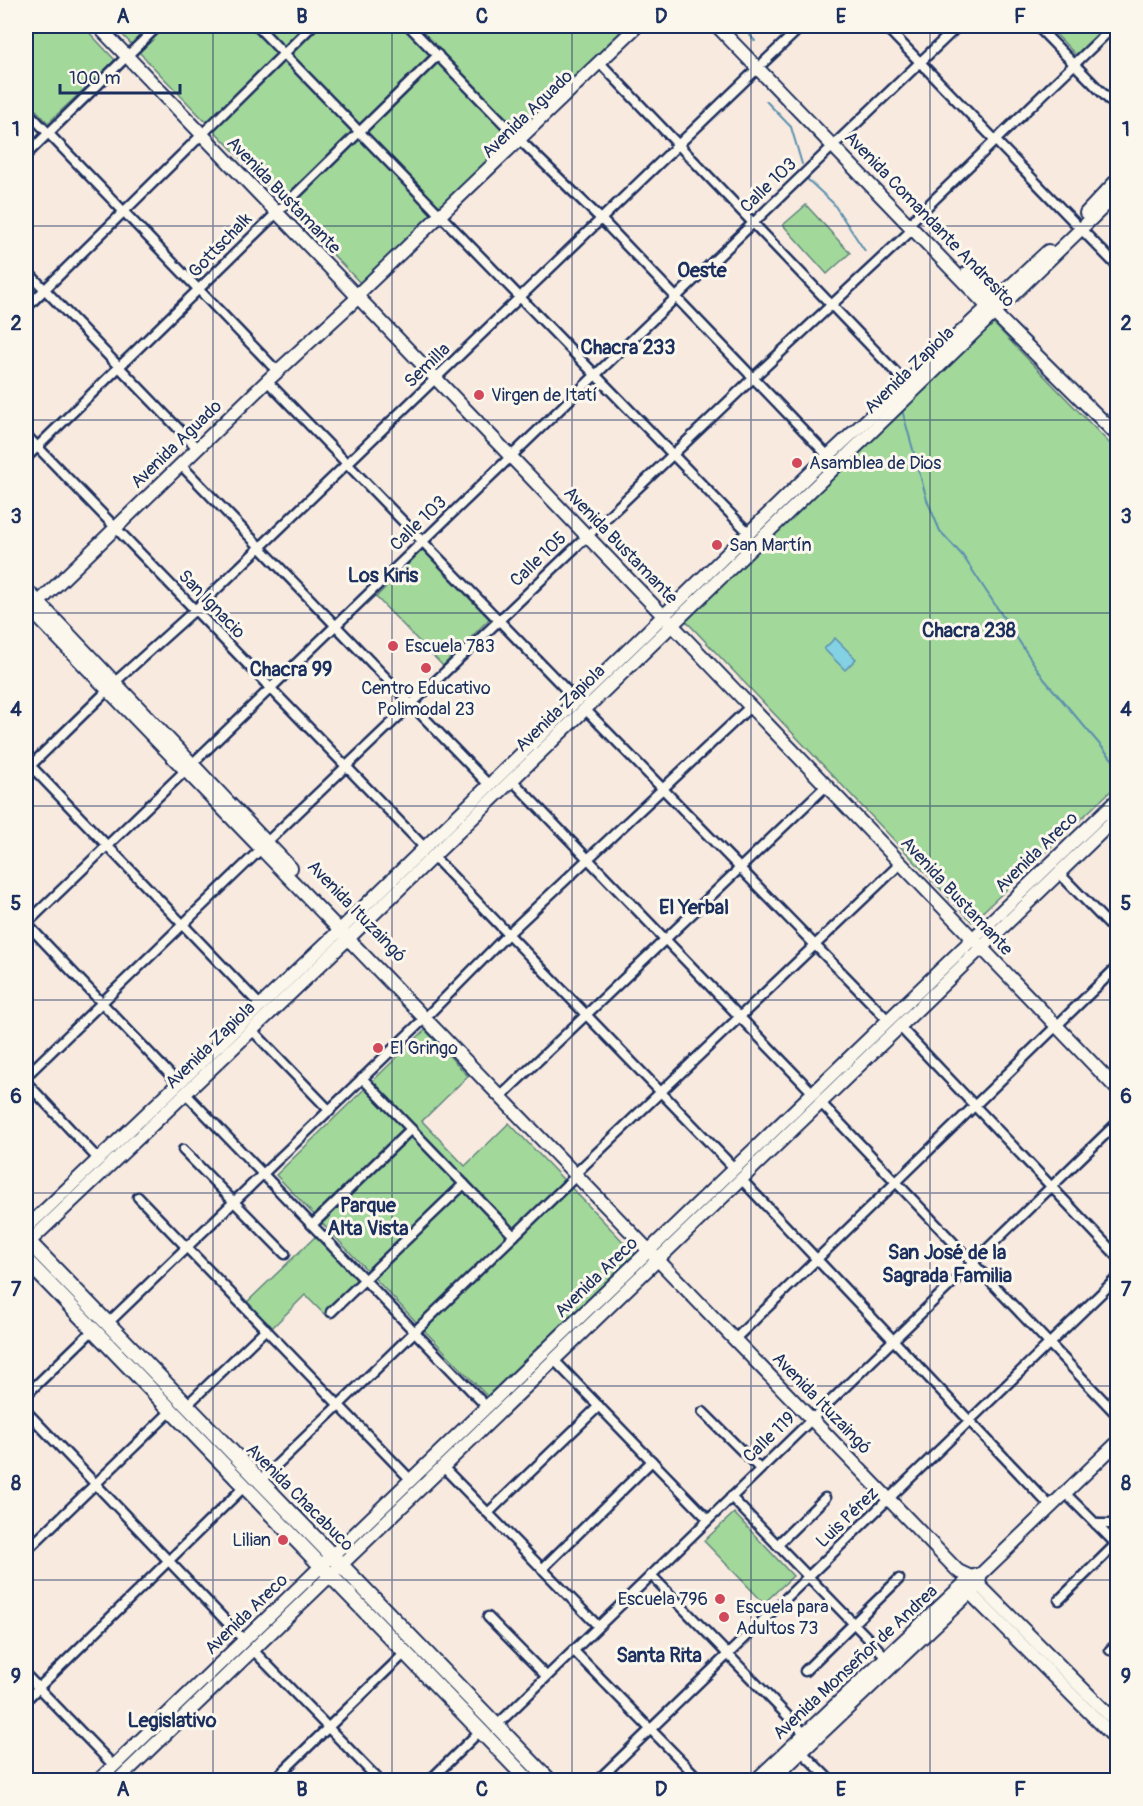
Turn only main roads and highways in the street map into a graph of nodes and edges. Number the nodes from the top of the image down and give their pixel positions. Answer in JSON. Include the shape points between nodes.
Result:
{"nodes":[{"id":1,"x":98,"y":26,"type":"edge"},
{"id":2,"x":637,"y":26,"type":"edge"},
{"id":3,"x":646,"y":26,"type":"edge"},
{"id":4,"x":717,"y":26,"type":"edge"},
{"id":5,"x":729,"y":26,"type":"edge"},
{"id":6,"x":761,"y":65,"type":"junction"},
{"id":7,"x":522,"y":141,"type":"junction"},
{"id":8,"x":1118,"y":179,"type":"edge"},
{"id":9,"x":1118,"y":193,"type":"edge"},
{"id":10,"x":1079,"y":226,"type":"junction"},
{"id":11,"x":357,"y":299,"type":"junction"},
{"id":12,"x":994,"y":307,"type":"junction"},
{"id":13,"x":1118,"y":426,"type":"edge"},
{"id":14,"x":1118,"y":436,"type":"edge"},
{"id":15,"x":832,"y":460,"type":"junction"},
{"id":16,"x":26,"y":589,"type":"edge"},
{"id":17,"x":30,"y":608,"type":"edge"},
{"id":18,"x":668,"y":620,"type":"junction"},
{"id":19,"x":581,"y":704,"type":"junction"},
{"id":20,"x":1118,"y":799,"type":"edge"},
{"id":21,"x":1118,"y":816,"type":"edge"},
{"id":22,"x":428,"y":852,"type":"junction"},
{"id":23,"x":346,"y":931,"type":"junction"},
{"id":24,"x":976,"y":943,"type":"junction"},
{"id":25,"x":182,"y":1088,"type":"junction"},
{"id":26,"x":1118,"y":1090,"type":"edge"},
{"id":27,"x":737,"y":1174,"type":"junction"},
{"id":28,"x":26,"y":1239,"type":"edge"},
{"id":29,"x":650,"y":1249,"type":"junction"},
{"id":30,"x":26,"y":1260,"type":"edge"},
{"id":31,"x":659,"y":1260,"type":"junction"},
{"id":32,"x":1118,"y":1443,"type":"edge"},
{"id":33,"x":1113,"y":1452,"type":"edge"},
{"id":34,"x":333,"y":1555,"type":"junction"},
{"id":35,"x":343,"y":1566,"type":"junction"},
{"id":36,"x":325,"y":1571,"type":"junction"},
{"id":37,"x":973,"y":1583,"type":"junction"},
{"id":38,"x":1118,"y":1724,"type":"edge"},
{"id":39,"x":1118,"y":1742,"type":"edge"},
{"id":40,"x":797,"y":1748,"type":"junction"},
{"id":41,"x":99,"y":1780,"type":"edge"},
{"id":42,"x":118,"y":1780,"type":"edge"},
{"id":43,"x":528,"y":1780,"type":"edge"},
{"id":44,"x":549,"y":1780,"type":"edge"},
{"id":45,"x":756,"y":1780,"type":"edge"},
{"id":46,"x":772,"y":1780,"type":"edge"}],
"edges":[{"from":1,"to":11,"type":"main road","name":"Avenida Bustamante"},
{"from":2,"to":7,"type":"main road","name":"Avenida Aguado"},
{"from":3,"to":7,"type":"main road","name":"Avenida Aguado"},
{"from":4,"to":6,"type":"main road","name":"Avenida Comandante Andresito"},
{"from":5,"to":6,"type":"main road","name":"Avenida Comandante Andresito"},
{"from":6,"to":12,"type":"main road","name":"Avenida Comandante Andresito"},
{"from":7,"to":11,"type":"main road","name":"Avenida Aguado"},
{"from":8,"to":10,"type":"main road","name":"Avenida Zapiola"},
{"from":9,"to":10,"type":"main road","name":"Avenida Zapiola"},
{"from":10,"to":12,"type":"main road","name":"Avenida Zapiola"},
{"from":11,"to":17,"type":"main road","name":"Avenida Aguado"},
{"from":11,"to":18,"type":"main road","name":"Avenida Bustamante"},
{"from":12,"to":13,"type":"main road","name":"Avenida Comandante Andresito"},
{"from":12,"to":14,"type":"main road","name":"Avenida Comandante Andresito"},
{"from":12,"to":15,"type":"main road","name":"Avenida Zapiola"},
{"from":15,"to":18,"type":"main road","name":"Avenida Zapiola"},
{"from":15,"to":18,"type":"main road","name":"Avenida Zapiola","via":[[749,533]]},
{"from":16,"to":17,"type":"main road","name":"Avenida Ituzaingó"},
{"from":17,"to":23,"type":"main road","name":"Avenida Ituzaingó","via":[[111,686]]},
{"from":18,"to":19,"type":"main road","name":"Avenida Zapiola"},
{"from":18,"to":24,"type":"main road","name":"Avenida Bustamante"},
{"from":19,"to":22,"type":"main road","name":"Avenida Zapiola","via":[[489,785]]},
{"from":19,"to":22,"type":"main road","name":"Avenida Zapiola","via":[[512,780]]},
{"from":20,"to":24,"type":"main road","name":"Avenida Areco"},
{"from":21,"to":24,"type":"main road","name":"Avenida Areco"},
{"from":22,"to":23,"type":"main road","name":"Avenida Zapiola"},
{"from":23,"to":25,"type":"main road","name":"Avenida Zapiola","via":[[260,1005]]},
{"from":23,"to":25,"type":"main road","name":"Avenida Zapiola","via":[[252,1030]]},
{"from":23,"to":29,"type":"main road","name":"Avenida Ituzaingó"},
{"from":24,"to":26,"type":"main road","name":"Avenida Bustamante"},
{"from":24,"to":27,"type":"main road","name":"Avenida Areco"},
{"from":25,"to":28,"type":"main road","name":"Avenida Zapiola"},
{"from":25,"to":28,"type":"main road","name":"Avenida Zapiola","via":[[99,1160]]},
{"from":27,"to":29,"type":"main road","name":"Avenida Areco"},
{"from":27,"to":31,"type":"main road","name":"Avenida Areco"},
{"from":28,"to":34,"type":"main road","name":"Avenida Chacabuco"},
{"from":29,"to":31,"type":"main road","name":"Avenida Ituzaingó"},
{"from":29,"to":34,"type":"main road","name":"Avenida Areco"},
{"from":30,"to":36,"type":"main road","name":"Avenida Chacabuco"},
{"from":31,"to":35,"type":"main road","name":"Avenida Areco"},
{"from":31,"to":37,"type":"main road","name":"Avenida Ituzaingó"},
{"from":32,"to":33,"type":"main road","name":"Avenida Monseñor de Andrea"},
{"from":33,"to":37,"type":"main road","name":"Avenida Monseñor de Andrea"},
{"from":34,"to":35,"type":"main road","name":"Avenida Chacabuco"},
{"from":34,"to":36,"type":"main road","name":"Avenida Areco"},
{"from":35,"to":36,"type":"main road","name":"Avenida Areco"},
{"from":35,"to":44,"type":"main road","name":"Avenida Chacabuco"},
{"from":36,"to":41,"type":"main road","name":"Avenida Areco","via":[[244,1640]]},
{"from":36,"to":42,"type":"main road","name":"Avenida Areco","via":[[253,1650]]},
{"from":36,"to":43,"type":"main road","name":"Avenida Chacabuco"},
{"from":37,"to":38,"type":"main road","name":"Avenida Ituzaingó"},
{"from":37,"to":39,"type":"main road","name":"Avenida Ituzaingó"},
{"from":37,"to":40,"type":"main road","name":"Avenida Monseñor de Andrea"},
{"from":40,"to":45,"type":"main road","name":"Avenida Monseñor de Andrea"},
{"from":40,"to":46,"type":"main road","name":"Avenida Monseñor de Andrea"}]}
